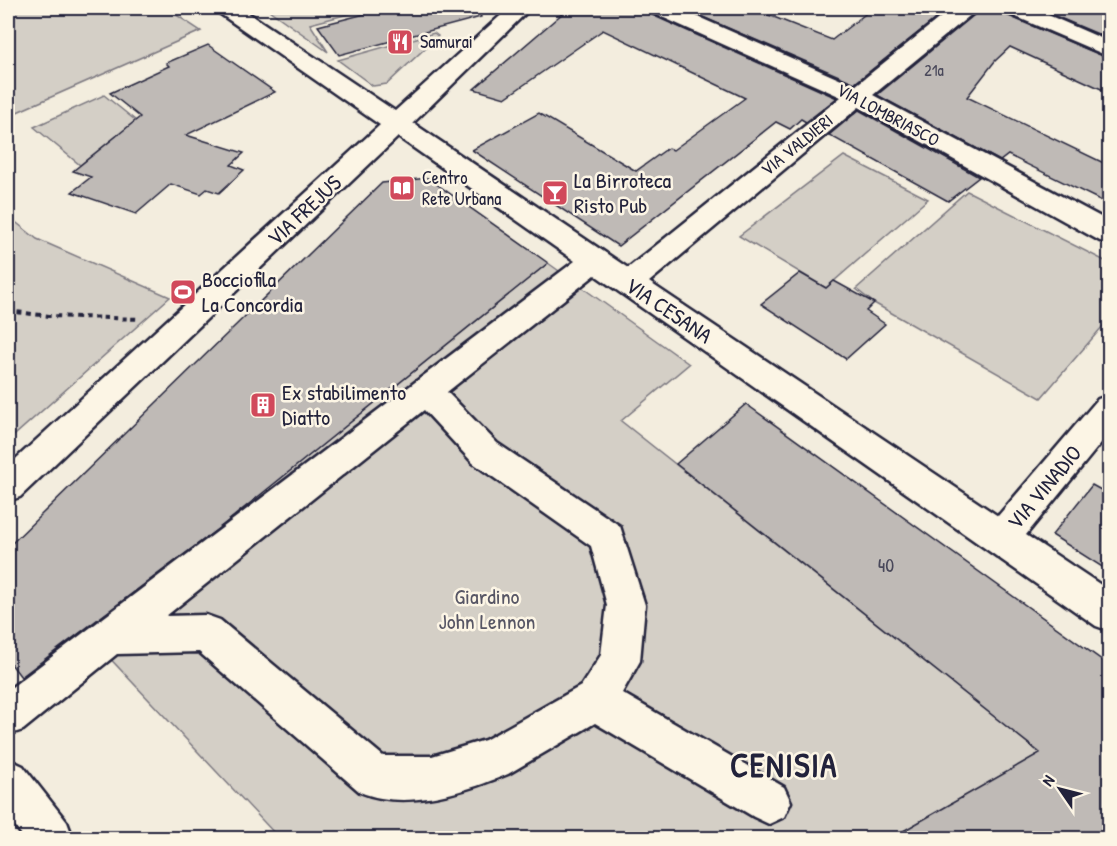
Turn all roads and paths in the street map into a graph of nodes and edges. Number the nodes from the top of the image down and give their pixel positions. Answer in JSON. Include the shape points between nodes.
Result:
{"nodes":[{"id":1,"x":227,"y":8,"type":"edge"},
{"id":2,"x":521,"y":8,"type":"edge"},
{"id":3,"x":662,"y":8,"type":"edge"},
{"id":4,"x":965,"y":8,"type":"edge"},
{"id":5,"x":1015,"y":8,"type":"edge"},
{"id":6,"x":1110,"y":50,"type":"edge"},
{"id":7,"x":857,"y":96,"type":"junction"},
{"id":8,"x":396,"y":124,"type":"junction"},
{"id":9,"x":1110,"y":234,"type":"edge"},
{"id":10,"x":596,"y":260,"type":"junction"},
{"id":11,"x":629,"y":283,"type":"junction"},
{"id":12,"x":8,"y":311,"type":"edge"},
{"id":13,"x":179,"y":327,"type":"junction"},
{"id":14,"x":426,"y":391,"type":"junction"},
{"id":15,"x":1110,"y":408,"type":"edge"},
{"id":16,"x":8,"y":487,"type":"edge"},
{"id":17,"x":1001,"y":539,"type":"junction"},
{"id":18,"x":1110,"y":613,"type":"edge"},
{"id":19,"x":110,"y":636,"type":"junction"},
{"id":20,"x":595,"y":700,"type":"junction"},
{"id":21,"x":8,"y":715,"type":"edge"},
{"id":22,"x":8,"y":781,"type":"edge"},
{"id":23,"x":769,"y":802,"type":"dead end"},
{"id":24,"x":51,"y":838,"type":"edge"}],
"edges":[{"from":1,"to":8,"type":"street","name":"VIA CESANA"},
{"from":2,"to":8,"type":"street","name":"VIA FREJUS"},
{"from":3,"to":7,"type":"street","name":"VIA LOMBRIASCO"},
{"from":4,"to":7,"type":"street","name":"VIA VALDIERI"},
{"from":5,"to":6,"type":"street"},
{"from":7,"to":9,"type":"street","name":"VIA LOMBRIASCO"},
{"from":7,"to":11,"type":"street","name":"VIA VALDIERI"},
{"from":8,"to":10,"type":"street","name":"VIA CESANA"},
{"from":8,"to":13,"type":"street","name":"VIA FREJUS"},
{"from":10,"to":11,"type":"street","name":"VIA CESANA"},
{"from":10,"to":14,"type":"street"},
{"from":11,"to":17,"type":"street","name":"VIA CESANA"},
{"from":12,"to":13,"type":"path","via":[[144,319]]},
{"from":13,"to":16,"type":"street","name":"VIA FREJUS"},
{"from":14,"to":19,"type":"street"},
{"from":14,"to":20,"type":"street","via":[[485,453],[607,537],[626,605],[620,661]]},
{"from":15,"to":17,"type":"street","name":"VIA VINADIO"},
{"from":17,"to":18,"type":"street","name":"VIA CESANA"},
{"from":19,"to":20,"type":"street","via":[[206,633],[375,777],[432,777],[493,759]]},
{"from":19,"to":21,"type":"street"},
{"from":20,"to":23,"type":"street"},
{"from":22,"to":24,"type":"street"}]}
